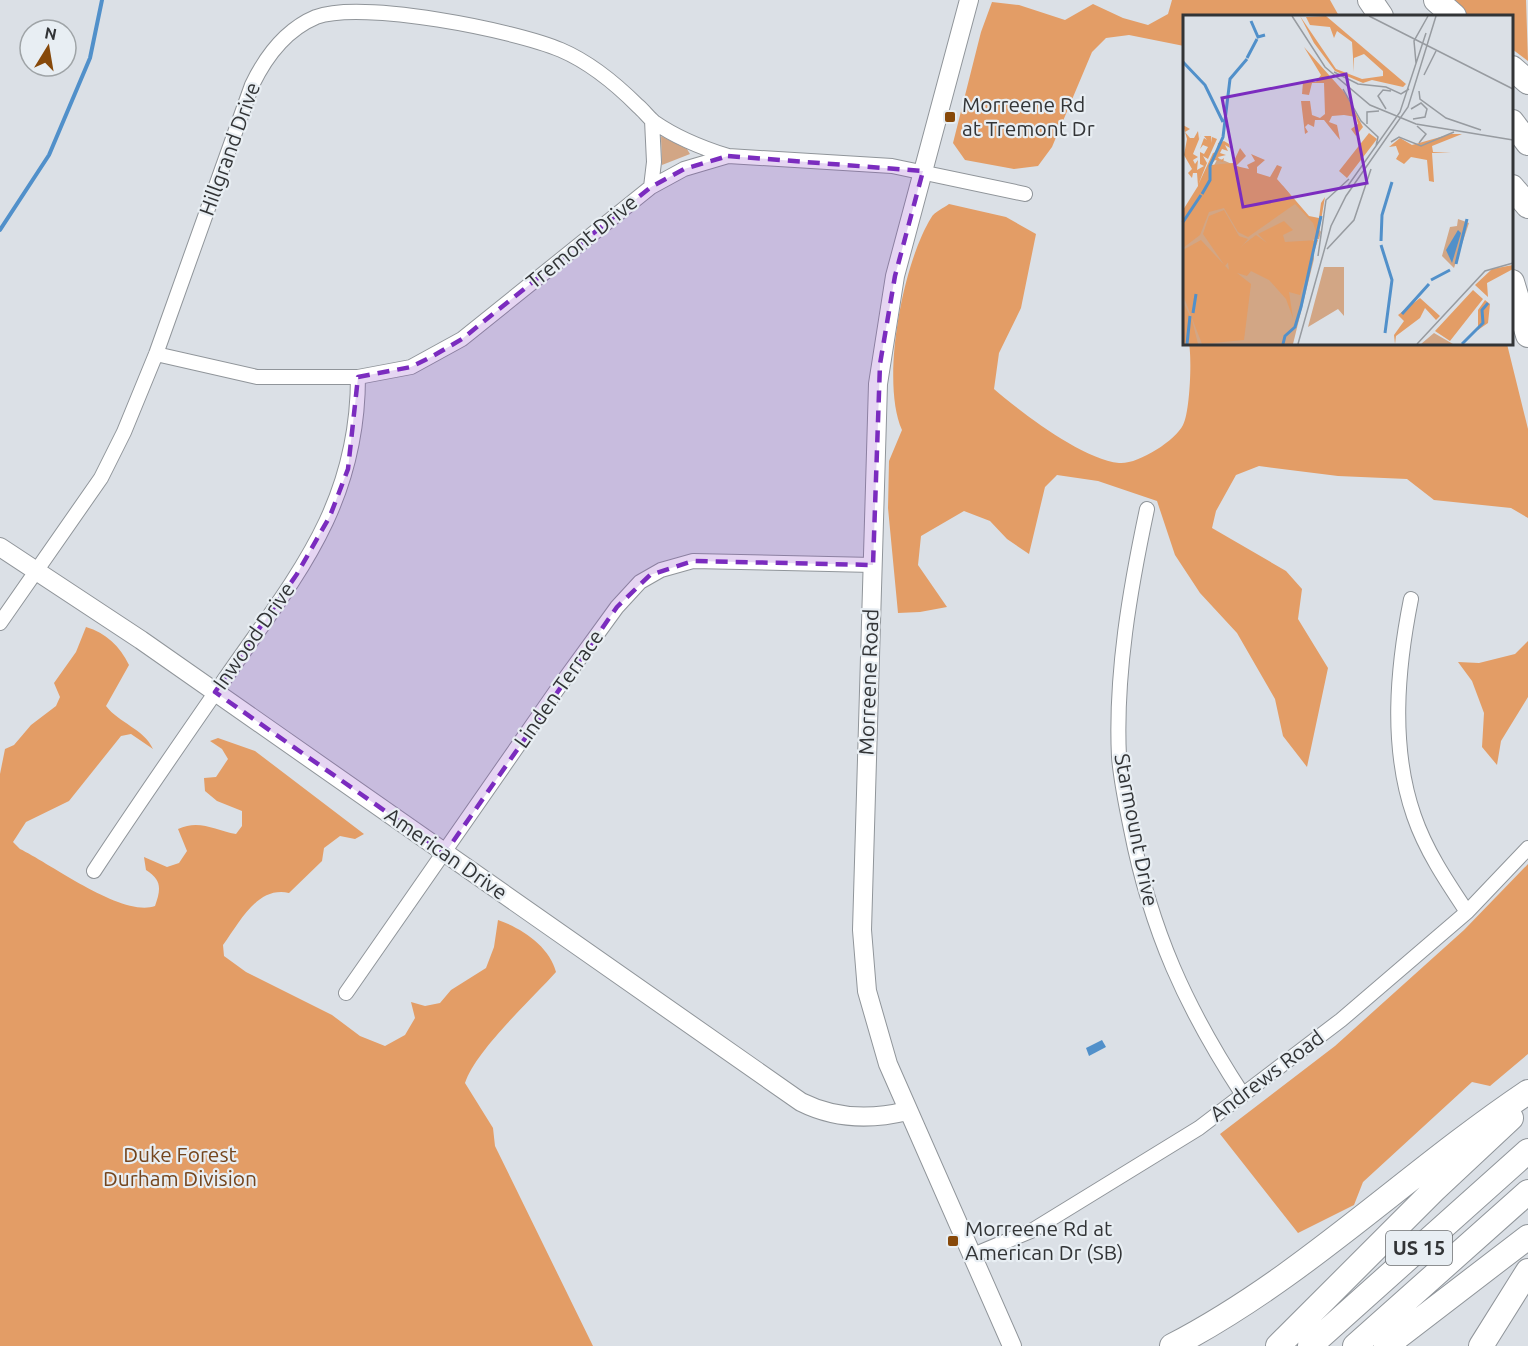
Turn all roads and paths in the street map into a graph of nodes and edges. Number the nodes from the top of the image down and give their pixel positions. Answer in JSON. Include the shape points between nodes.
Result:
{"nodes":[{"id":1,"x":969,"y":0,"type":"edge"},
{"id":2,"x":1370,"y":0,"type":"edge"},
{"id":3,"x":1420,"y":0,"type":"edge"},
{"id":4,"x":1436,"y":0,"type":"edge"},
{"id":5,"x":1380,"y":15,"type":"edge"},
{"id":6,"x":1431,"y":15,"type":"edge"},
{"id":7,"x":1453,"y":15,"type":"edge"},
{"id":8,"x":1513,"y":70,"type":"edge"},
{"id":9,"x":1528,"y":81,"type":"edge"},
{"id":10,"x":652,"y":120,"type":"junction"},
{"id":11,"x":1513,"y":123,"type":"edge"},
{"id":12,"x":1528,"y":143,"type":"edge"},
{"id":13,"x":728,"y":156,"type":"junction"},
{"id":14,"x":923,"y":171,"type":"junction"},
{"id":15,"x":651,"y":188,"type":"junction"},
{"id":16,"x":1513,"y":188,"type":"edge"},
{"id":17,"x":1025,"y":194,"type":"dead end"},
{"id":18,"x":1528,"y":207,"type":"edge"},
{"id":19,"x":1513,"y":285,"type":"edge"},
{"id":20,"x":1528,"y":335,"type":"edge"},
{"id":21,"x":156,"y":354,"type":"junction"},
{"id":22,"x":358,"y":377,"type":"junction"},
{"id":23,"x":1147,"y":509,"type":"dead end"},
{"id":24,"x":0,"y":547,"type":"edge"},
{"id":25,"x":873,"y":565,"type":"junction"},
{"id":26,"x":37,"y":570,"type":"junction"},
{"id":27,"x":1411,"y":599,"type":"dead end"},
{"id":28,"x":0,"y":623,"type":"edge"},
{"id":29,"x":215,"y":692,"type":"junction"},
{"id":30,"x":1528,"y":848,"type":"edge"},
{"id":31,"x":445,"y":853,"type":"junction"},
{"id":32,"x":94,"y":871,"type":"dead end"},
{"id":33,"x":1467,"y":912,"type":"junction"},
{"id":34,"x":346,"y":993,"type":"dead end"},
{"id":35,"x":1528,"y":1092,"type":"edge"},
{"id":36,"x":1243,"y":1095,"type":"junction"},
{"id":37,"x":1528,"y":1102,"type":"edge"},
{"id":38,"x":907,"y":1111,"type":"junction"},
{"id":39,"x":1528,"y":1151,"type":"edge"},
{"id":40,"x":1528,"y":1192,"type":"edge"},
{"id":41,"x":1528,"y":1237,"type":"edge"},
{"id":42,"x":971,"y":1256,"type":"junction"},
{"id":43,"x":1528,"y":1271,"type":"edge"},
{"id":44,"x":1012,"y":1346,"type":"edge"},
{"id":45,"x":1172,"y":1346,"type":"edge"},
{"id":46,"x":1278,"y":1346,"type":"edge"},
{"id":47,"x":1310,"y":1346,"type":"edge"},
{"id":48,"x":1354,"y":1346,"type":"edge"},
{"id":49,"x":1386,"y":1346,"type":"edge"},
{"id":50,"x":1481,"y":1346,"type":"edge"}],
"edges":[{"from":1,"to":14,"type":"street","name":"Morreene Road"},
{"from":2,"to":5,"type":"highway"},
{"from":3,"to":6,"type":"highway"},
{"from":4,"to":7,"type":"highway"},
{"from":8,"to":9,"type":"highway"},
{"from":10,"to":13,"type":"street","name":"Hillgrand Drive","via":[[701,147]]},
{"from":10,"to":15,"type":"street"},
{"from":10,"to":21,"type":"street","name":"Hillgrand Drive","via":[[599,73],[561,50],[477,27],[371,10],[330,12],[316,17],[282,39],[252,85]]},
{"from":11,"to":12,"type":"highway"},
{"from":13,"to":14,"type":"street","name":"Tremont Drive"},
{"from":13,"to":15,"type":"street","name":"Tremont Drive","via":[[684,169]]},
{"from":14,"to":17,"type":"street","name":"Tremont Drive"},
{"from":14,"to":25,"type":"street","name":"Morreene Road","via":[[896,276],[880,364]]},
{"from":15,"to":22,"type":"street","name":"Tremont Drive","via":[[462,339],[411,367]]},
{"from":16,"to":18,"type":"highway"},
{"from":19,"to":20,"type":"highway"},
{"from":21,"to":22,"type":"street","name":"Tremont Drive","via":[[257,376]]},
{"from":21,"to":26,"type":"street","name":"Hillgrand Drive","via":[[101,478]]},
{"from":22,"to":29,"type":"street","name":"Inwood Drive","via":[[348,470],[330,516],[297,574]]},
{"from":23,"to":36,"type":"street","name":"Starmount Drive","via":[[1121,679],[1122,781],[1139,872],[1165,954]]},
{"from":24,"to":26,"type":"street","name":"American Drive"},
{"from":25,"to":31,"type":"street","name":"Linden Terrace","via":[[693,561],[650,575],[617,607]]},
{"from":25,"to":38,"type":"street","name":"Morreene Road","via":[[863,960],[873,1019]]},
{"from":26,"to":28,"type":"street","name":"Hillgrand Drive"},
{"from":26,"to":29,"type":"street","name":"American Drive"},
{"from":27,"to":33,"type":"street","via":[[1401,663],[1398,721],[1404,775],[1415,820],[1431,855]]},
{"from":29,"to":31,"type":"street","name":"American Drive"},
{"from":29,"to":32,"type":"street","name":"Inwood Drive"},
{"from":30,"to":33,"type":"street","name":"Andrews Road"},
{"from":31,"to":34,"type":"street","name":"Linden Terrace"},
{"from":31,"to":38,"type":"street","name":"American Drive","via":[[801,1102],[844,1116],[887,1116]]},
{"from":33,"to":36,"type":"street","name":"Andrews Road","via":[[1341,1020]]},
{"from":35,"to":45,"type":"highway","via":[[1474,1128],[1270,1288]]},
{"from":36,"to":42,"type":"street","name":"Andrews Road","via":[[1169,1148],[1033,1230]]},
{"from":37,"to":46,"type":"highway"},
{"from":38,"to":42,"type":"street","name":"Morreene Road"},
{"from":39,"to":47,"type":"highway","number":"US 15"},
{"from":40,"to":48,"type":"highway","number":"US 15"},
{"from":41,"to":49,"type":"highway"},
{"from":42,"to":44,"type":"street","name":"Morreene Road"},
{"from":43,"to":50,"type":"highway"}]}
